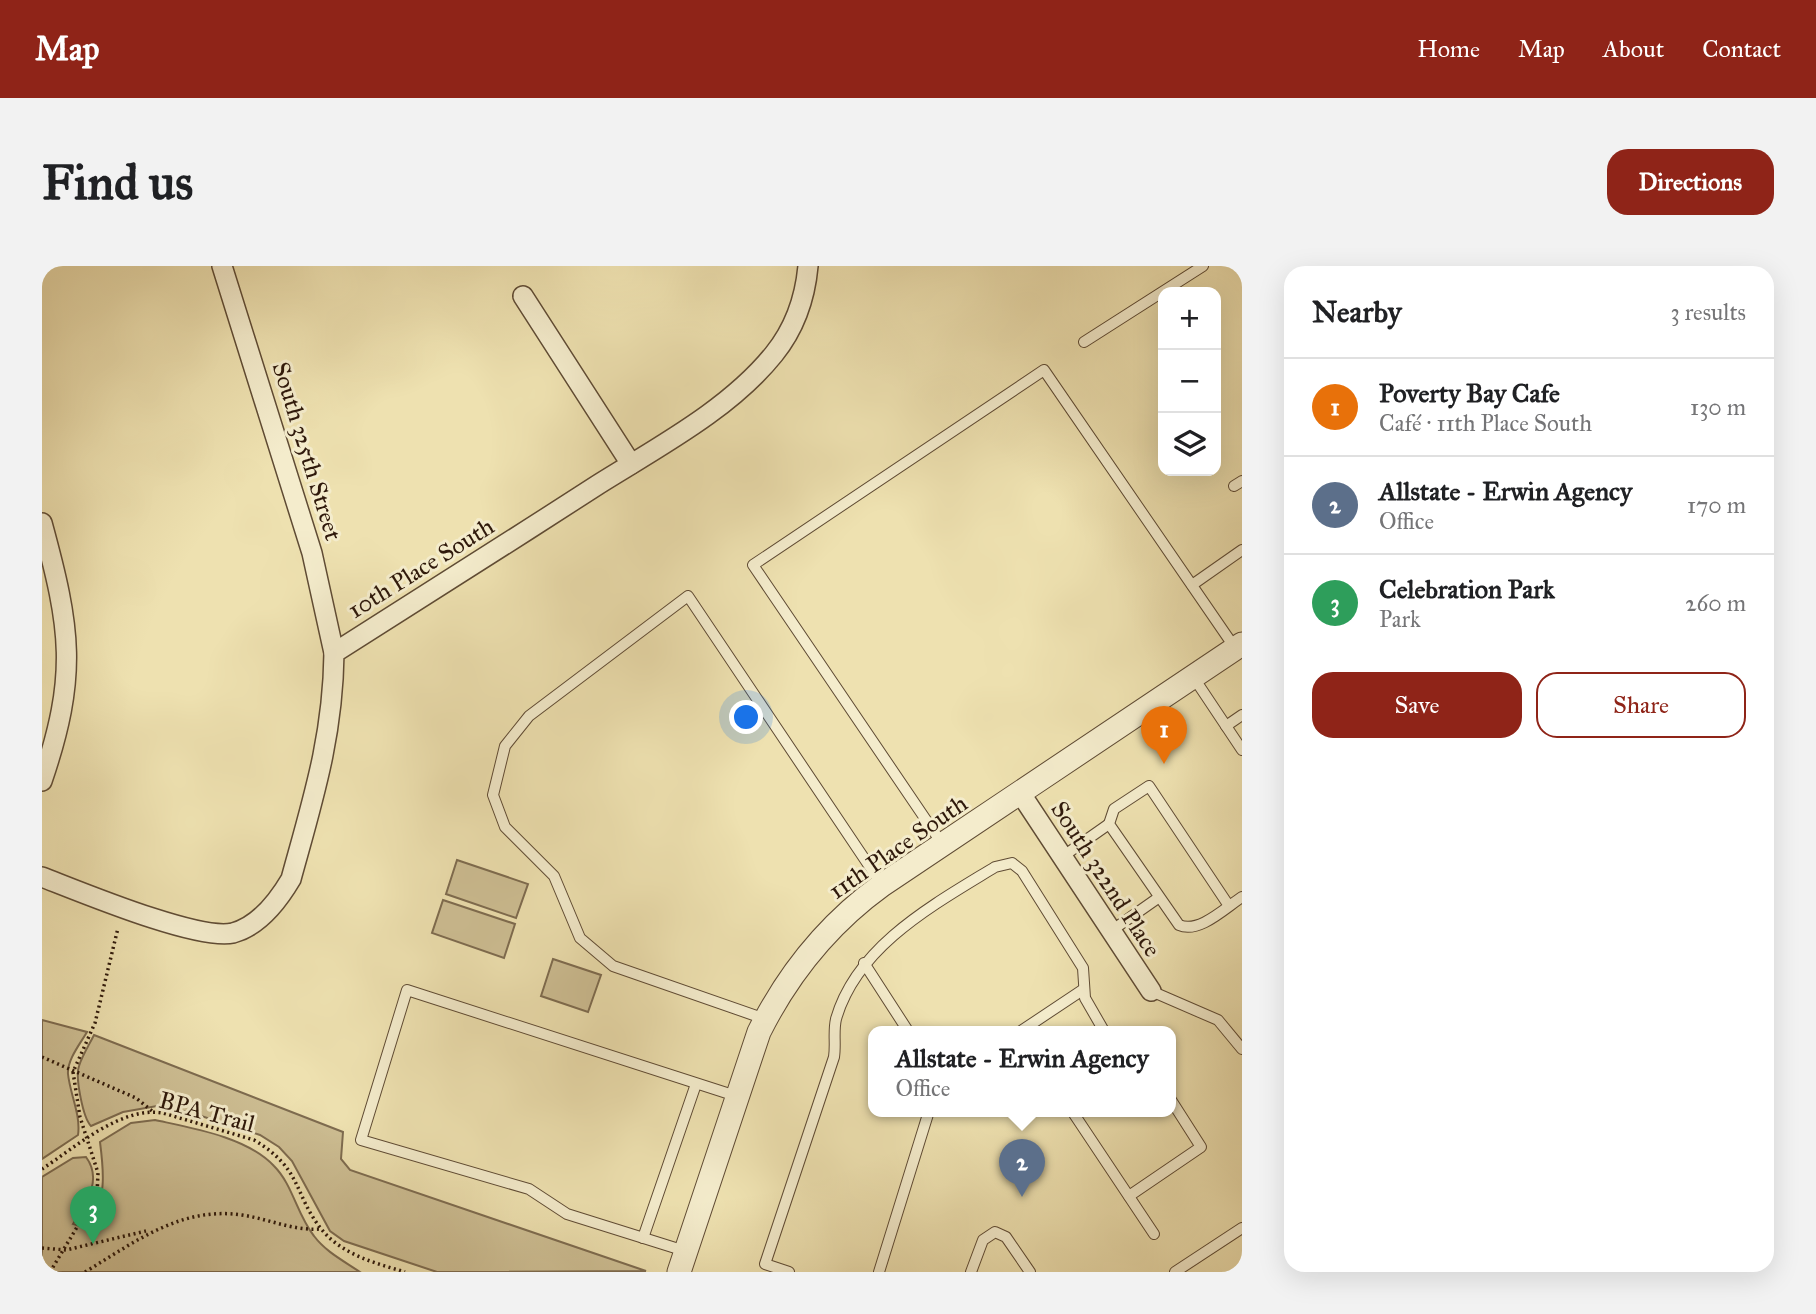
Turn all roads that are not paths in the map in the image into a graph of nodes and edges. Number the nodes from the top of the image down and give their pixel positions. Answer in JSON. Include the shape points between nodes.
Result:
{"nodes":[{"id":1,"x":222,"y":266,"type":"edge"},
{"id":2,"x":807,"y":266,"type":"edge"},
{"id":3,"x":1203,"y":266,"type":"edge"},
{"id":4,"x":523,"y":296,"type":"dead end"},
{"id":5,"x":1084,"y":342,"type":"dead end"},
{"id":6,"x":631,"y":464,"type":"junction"},
{"id":7,"x":42,"y":523,"type":"edge"},
{"id":8,"x":1242,"y":550,"type":"edge"},
{"id":9,"x":1192,"y":585,"type":"junction"},
{"id":10,"x":1239,"y":646,"type":"edge"},
{"id":11,"x":334,"y":653,"type":"junction"},
{"id":12,"x":1193,"y":677,"type":"junction"},
{"id":13,"x":1242,"y":715,"type":"edge"},
{"id":14,"x":1226,"y":726,"type":"junction"},
{"id":15,"x":1242,"y":750,"type":"edge"},
{"id":16,"x":42,"y":780,"type":"edge"},
{"id":17,"x":1021,"y":794,"type":"junction"},
{"id":18,"x":1109,"y":824,"type":"junction"},
{"id":19,"x":943,"y":845,"type":"junction"},
{"id":20,"x":1062,"y":857,"type":"junction"},
{"id":21,"x":42,"y":877,"type":"edge"},
{"id":22,"x":882,"y":885,"type":"junction"},
{"id":23,"x":1242,"y":897,"type":"edge"},
{"id":24,"x":1158,"y":898,"type":"junction"},
{"id":25,"x":1229,"y":905,"type":"junction"},
{"id":26,"x":1111,"y":931,"type":"junction"},
{"id":27,"x":864,"y":963,"type":"junction"},
{"id":28,"x":1084,"y":989,"type":"junction"},
{"id":29,"x":1150,"y":991,"type":"joint"},
{"id":30,"x":765,"y":1019,"type":"junction"},
{"id":31,"x":905,"y":1026,"type":"edge"},
{"id":32,"x":1028,"y":1026,"type":"edge"},
{"id":33,"x":1101,"y":1026,"type":"edge"},
{"id":34,"x":1242,"y":1049,"type":"edge"},
{"id":35,"x":696,"y":1084,"type":"junction"},
{"id":36,"x":736,"y":1096,"type":"junction"},
{"id":37,"x":1176,"y":1108,"type":"edge"},
{"id":38,"x":927,"y":1117,"type":"edge"},
{"id":39,"x":1076,"y":1117,"type":"edge"},
{"id":40,"x":1129,"y":1196,"type":"junction"},
{"id":41,"x":1242,"y":1228,"type":"edge"},
{"id":42,"x":1154,"y":1234,"type":"dead end"},
{"id":43,"x":643,"y":1238,"type":"junction"},
{"id":44,"x":682,"y":1261,"type":"edge"},
{"id":45,"x":1026,"y":1270,"type":"edge"},
{"id":46,"x":789,"y":1272,"type":"edge"},
{"id":47,"x":879,"y":1272,"type":"edge"},
{"id":48,"x":971,"y":1272,"type":"edge"},
{"id":49,"x":1175,"y":1272,"type":"edge"}],
"edges":[{"from":1,"to":11,"type":"street","name":"South 325th Street","via":[[312,553]]},
{"from":2,"to":6,"type":"street","name":"10th Place South","via":[[801,306],[774,354],[716,406]]},
{"from":3,"to":5,"type":"lane"},
{"from":4,"to":6,"type":"street"},
{"from":6,"to":11,"type":"street","name":"10th Place South"},
{"from":7,"to":16,"type":"street","via":[[61,596],[68,660],[56,740]]},
{"from":8,"to":9,"type":"lane"},
{"from":9,"to":10,"type":"lane"},
{"from":9,"to":19,"type":"lane","via":[[1044,370],[753,565]]},
{"from":10,"to":12,"type":"street","name":"11th Place South"},
{"from":11,"to":21,"type":"street","via":[[330,731],[291,879],[274,905],[250,926],[206,934]]},
{"from":12,"to":14,"type":"lane"},
{"from":12,"to":17,"type":"street","name":"11th Place South"},
{"from":13,"to":14,"type":"lane"},
{"from":14,"to":15,"type":"lane"},
{"from":17,"to":19,"type":"street","name":"11th Place South"},
{"from":17,"to":20,"type":"street","name":"South 322nd Place"},
{"from":18,"to":20,"type":"lane"},
{"from":18,"to":24,"type":"lane"},
{"from":18,"to":25,"type":"lane","via":[[1114,809],[1149,786]]},
{"from":19,"to":22,"type":"street","name":"11th Place South"},
{"from":20,"to":26,"type":"street","name":"South 322nd Place"},
{"from":22,"to":30,"type":"street","name":"11th Place South","via":[[842,916],[809,951]]},
{"from":22,"to":30,"type":"lane","via":[[688,596],[512,733],[495,780],[496,810],[505,827],[554,876],[580,939],[624,971]]},
{"from":23,"to":25,"type":"lane"},
{"from":24,"to":25,"type":"lane","via":[[1175,922],[1188,928]]},
{"from":24,"to":26,"type":"lane"},
{"from":26,"to":29,"type":"street","name":"South 322nd Place"},
{"from":27,"to":28,"type":"lane","via":[[891,937],[990,870],[1008,863],[1022,871],[1080,964]]},
{"from":27,"to":31,"type":"lane"},
{"from":27,"to":46,"type":"lane","via":[[846,992],[836,1021],[834,1057],[765,1264]]},
{"from":28,"to":32,"type":"lane"},
{"from":28,"to":33,"type":"lane"},
{"from":29,"to":34,"type":"lane","via":[[1218,1020]]},
{"from":30,"to":36,"type":"street","name":"11th Place South"},
{"from":35,"to":36,"type":"lane"},
{"from":35,"to":43,"type":"lane"},
{"from":35,"to":43,"type":"lane","via":[[407,990],[361,1140],[529,1189],[567,1214]]},
{"from":36,"to":44,"type":"street","name":"11th Place South"},
{"from":37,"to":40,"type":"lane","via":[[1202,1147]]},
{"from":38,"to":47,"type":"lane"},
{"from":39,"to":40,"type":"lane"},
{"from":40,"to":42,"type":"lane"},
{"from":41,"to":49,"type":"lane"},
{"from":43,"to":44,"type":"lane"},
{"from":45,"to":48,"type":"lane","via":[[1006,1237],[993,1232],[982,1243]]}]}
